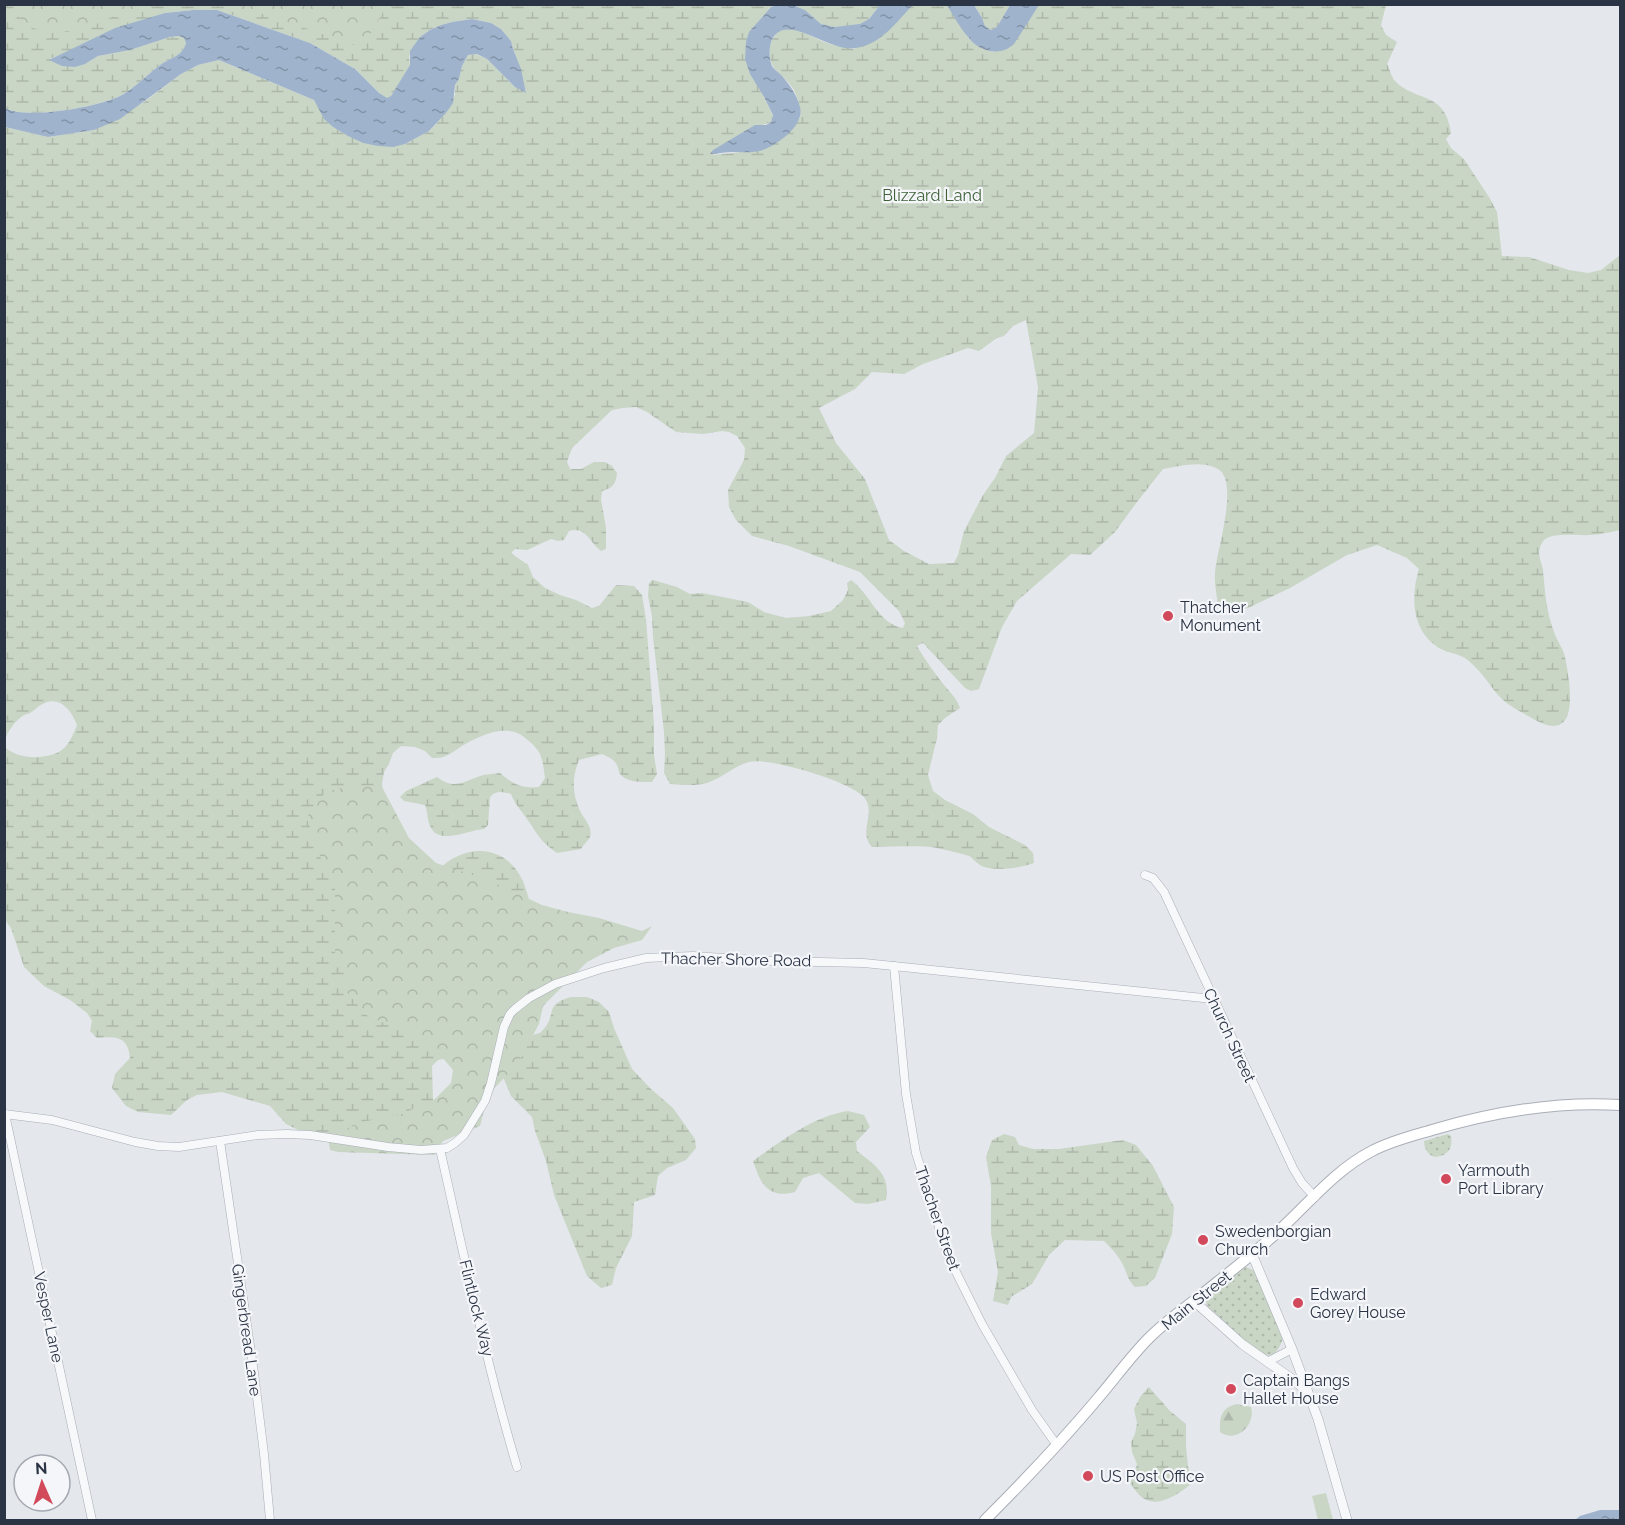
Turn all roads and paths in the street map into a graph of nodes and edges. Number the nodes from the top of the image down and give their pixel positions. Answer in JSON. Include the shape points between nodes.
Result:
{"nodes":[{"id":1,"x":1145,"y":875,"type":"dead end"},
{"id":2,"x":894,"y":966,"type":"junction"},
{"id":3,"x":1213,"y":999,"type":"junction"},
{"id":4,"x":1620,"y":1105,"type":"edge"},
{"id":5,"x":5,"y":1114,"type":"edge"},
{"id":6,"x":220,"y":1141,"type":"junction"},
{"id":7,"x":440,"y":1149,"type":"junction"},
{"id":8,"x":1315,"y":1197,"type":"junction"},
{"id":9,"x":1252,"y":1254,"type":"junction"},
{"id":10,"x":1194,"y":1301,"type":"junction"},
{"id":11,"x":1292,"y":1349,"type":"junction"},
{"id":12,"x":1268,"y":1362,"type":"junction"},
{"id":13,"x":1309,"y":1396,"type":"junction"},
{"id":14,"x":1056,"y":1444,"type":"junction"},
{"id":15,"x":517,"y":1467,"type":"dead end"},
{"id":16,"x":92,"y":1521,"type":"edge"},
{"id":17,"x":270,"y":1521,"type":"edge"},
{"id":18,"x":985,"y":1521,"type":"edge"},
{"id":19,"x":1347,"y":1521,"type":"edge"}],
"edges":[{"from":1,"to":3,"type":"street","name":"Church Street","via":[[1153,878],[1164,892]]},
{"from":2,"to":3,"type":"street","name":"Thacher Shore Road"},
{"from":2,"to":7,"type":"street","name":"Thacher Shore Road","via":[[654,957],[555,984],[510,1014],[501,1034],[485,1101],[464,1135]]},
{"from":2,"to":14,"type":"street","name":"Thacher Street","via":[[906,1094],[916,1153],[948,1256],[982,1324]]},
{"from":3,"to":8,"type":"street","name":"Church Street","via":[[1293,1168]]},
{"from":4,"to":8,"type":"main road","name":"Main Street","via":[[1517,1110],[1417,1134],[1365,1155]]},
{"from":5,"to":6,"type":"street","via":[[52,1120],[151,1145]]},
{"from":5,"to":16,"type":"street","name":"Vesper Lane"},
{"from":6,"to":7,"type":"street","via":[[287,1134],[388,1147]]},
{"from":6,"to":17,"type":"street","name":"Gingerbread Lane"},
{"from":7,"to":15,"type":"street","name":"Flintlock Way"},
{"from":8,"to":9,"type":"main road","name":"Main Street"},
{"from":9,"to":10,"type":"main road","name":"Main Street"},
{"from":9,"to":11,"type":"street"},
{"from":10,"to":12,"type":"street"},
{"from":10,"to":14,"type":"main road","name":"Main Street","via":[[1150,1338]]},
{"from":11,"to":12,"type":"street"},
{"from":11,"to":13,"type":"street"},
{"from":12,"to":13,"type":"street"},
{"from":13,"to":19,"type":"street"},
{"from":14,"to":18,"type":"main road","name":"Main Street"}]}
